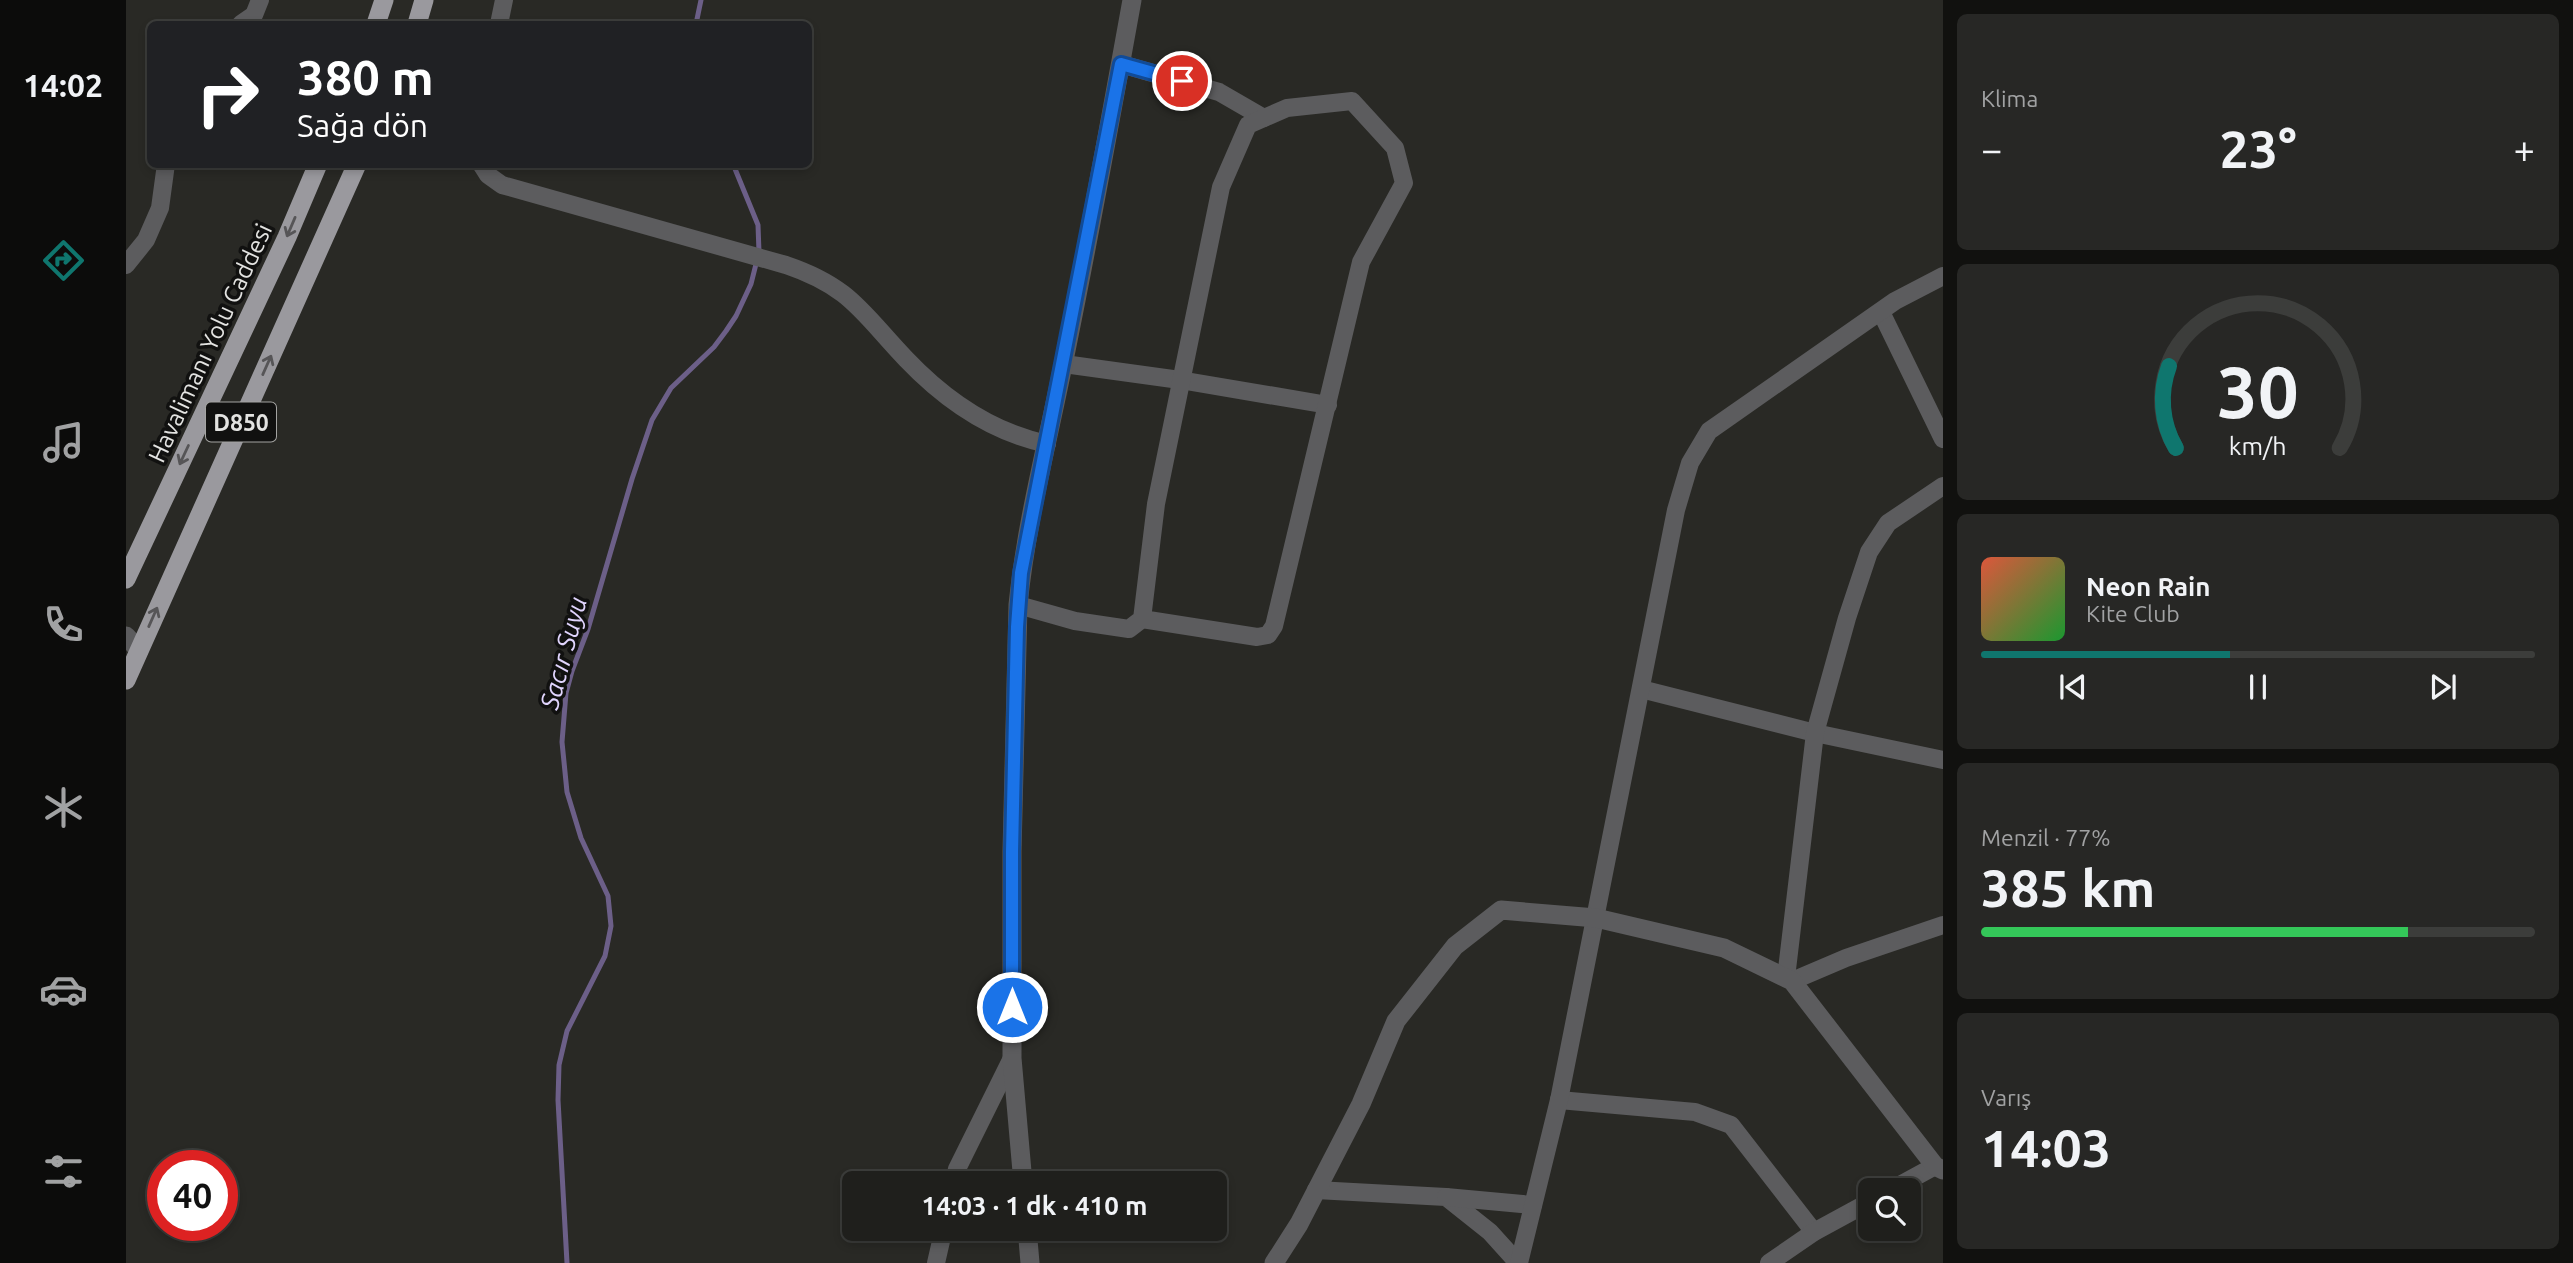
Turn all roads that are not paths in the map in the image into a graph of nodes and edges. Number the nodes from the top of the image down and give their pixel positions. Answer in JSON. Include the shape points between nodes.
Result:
{"nodes":[{"id":1,"x":260,"y":0,"type":"edge"},
{"id":2,"x":384,"y":0,"type":"edge"},
{"id":3,"x":424,"y":0,"type":"edge"},
{"id":4,"x":504,"y":0,"type":"edge"},
{"id":5,"x":1132,"y":0,"type":"edge"},
{"id":6,"x":246,"y":21,"type":"edge"},
{"id":7,"x":377,"y":21,"type":"edge"},
{"id":8,"x":418,"y":21,"type":"edge"},
{"id":9,"x":500,"y":21,"type":"edge"},
{"id":10,"x":1121,"y":64,"type":"junction"},
{"id":11,"x":1264,"y":118,"type":"junction"},
{"id":12,"x":165,"y":168,"type":"edge"},
{"id":13,"x":316,"y":168,"type":"edge"},
{"id":14,"x":355,"y":168,"type":"edge"},
{"id":15,"x":484,"y":168,"type":"edge"},
{"id":16,"x":126,"y":265,"type":"edge"},
{"id":17,"x":1943,"y":276,"type":"edge"},
{"id":18,"x":1881,"y":312,"type":"junction"},
{"id":19,"x":1064,"y":364,"type":"junction"},
{"id":20,"x":1180,"y":380,"type":"junction"},
{"id":21,"x":1328,"y":405,"type":"junction"},
{"id":22,"x":1943,"y":439,"type":"edge"},
{"id":23,"x":1046,"y":444,"type":"junction"},
{"id":24,"x":1943,"y":486,"type":"edge"},
{"id":25,"x":147,"y":534,"type":"junction"},
{"id":26,"x":126,"y":554,"type":"edge"},
{"id":27,"x":126,"y":579,"type":"edge"},
{"id":28,"x":1018,"y":606,"type":"junction"},
{"id":29,"x":1142,"y":619,"type":"junction"},
{"id":30,"x":132,"y":649,"type":"edge"},
{"id":31,"x":126,"y":680,"type":"edge"},
{"id":32,"x":1641,"y":690,"type":"junction"},
{"id":33,"x":1815,"y":733,"type":"junction"},
{"id":34,"x":1943,"y":760,"type":"edge"},
{"id":35,"x":1596,"y":918,"type":"junction"},
{"id":36,"x":1943,"y":925,"type":"edge"},
{"id":37,"x":1789,"y":979,"type":"junction"},
{"id":38,"x":1012,"y":1058,"type":"junction"},
{"id":39,"x":1559,"y":1100,"type":"junction"},
{"id":40,"x":1939,"y":1168,"type":"edge"},
{"id":41,"x":957,"y":1171,"type":"edge"},
{"id":42,"x":1022,"y":1171,"type":"edge"},
{"id":43,"x":1917,"y":1178,"type":"edge"},
{"id":44,"x":1316,"y":1191,"type":"junction"},
{"id":45,"x":1446,"y":1197,"type":"junction"},
{"id":46,"x":1533,"y":1205,"type":"junction"},
{"id":47,"x":1858,"y":1208,"type":"edge"},
{"id":48,"x":1814,"y":1232,"type":"junction"},
{"id":49,"x":941,"y":1241,"type":"edge"},
{"id":50,"x":1028,"y":1241,"type":"edge"},
{"id":51,"x":936,"y":1263,"type":"edge"},
{"id":52,"x":1030,"y":1263,"type":"edge"},
{"id":53,"x":1275,"y":1263,"type":"edge"},
{"id":54,"x":1518,"y":1263,"type":"edge"},
{"id":55,"x":1769,"y":1263,"type":"edge"}],
"edges":[{"from":1,"to":6,"type":"street"},
{"from":2,"to":7,"type":"highway"},
{"from":3,"to":8,"type":"highway"},
{"from":4,"to":9,"type":"street"},
{"from":5,"to":10,"type":"street"},
{"from":10,"to":11,"type":"street","via":[[1219,92]]},
{"from":10,"to":19,"type":"street"},
{"from":11,"to":20,"type":"street","via":[[1248,125],[1221,187]]},
{"from":11,"to":21,"type":"street","via":[[1287,108],[1352,101],[1395,148],[1404,183],[1361,262]]},
{"from":12,"to":16,"type":"street","via":[[160,208],[146,240]]},
{"from":13,"to":25,"type":"highway","name":"Havalimanı Yolu Caddesi","number":"D850","one_way":true},
{"from":30,"to":14,"type":"highway","number":"D850","one_way":true},
{"from":15,"to":23,"type":"street","via":[[502,185],[786,265],[821,279],[851,299],[923,375],[976,417],[1007,433]]},
{"from":17,"to":18,"type":"street"},
{"from":18,"to":22,"type":"street"},
{"from":18,"to":32,"type":"street","via":[[1709,432],[1690,463],[1676,510]]},
{"from":19,"to":20,"type":"street"},
{"from":19,"to":23,"type":"street"},
{"from":20,"to":21,"type":"street"},
{"from":20,"to":29,"type":"street","via":[[1156,504]]},
{"from":21,"to":29,"type":"street","via":[[1268,635]]},
{"from":23,"to":28,"type":"street"},
{"from":24,"to":33,"type":"street","via":[[1888,523],[1869,552]]},
{"from":25,"to":26,"type":"highway"},
{"from":25,"to":27,"type":"highway","name":"Havalimanı Yolu Caddesi","number":"D850"},
{"from":28,"to":29,"type":"street","via":[[1129,629]]},
{"from":28,"to":38,"type":"street"},
{"from":30,"to":31,"type":"highway","number":"D850"},
{"from":32,"to":33,"type":"street"},
{"from":32,"to":35,"type":"street"},
{"from":33,"to":34,"type":"street"},
{"from":33,"to":37,"type":"street"},
{"from":35,"to":37,"type":"street","via":[[1724,948]]},
{"from":35,"to":39,"type":"street"},
{"from":35,"to":44,"type":"street","via":[[1501,910],[1455,946],[1396,1021],[1361,1104]]},
{"from":36,"to":37,"type":"street"},
{"from":37,"to":40,"type":"street"},
{"from":38,"to":41,"type":"street"},
{"from":38,"to":42,"type":"street"},
{"from":39,"to":46,"type":"street"},
{"from":39,"to":48,"type":"street","via":[[1695,1112],[1731,1125]]},
{"from":40,"to":43,"type":"street"},
{"from":44,"to":45,"type":"street"},
{"from":44,"to":53,"type":"street"},
{"from":45,"to":46,"type":"street"},
{"from":45,"to":54,"type":"street","via":[[1490,1232]]},
{"from":46,"to":54,"type":"street"},
{"from":47,"to":48,"type":"street"},
{"from":48,"to":55,"type":"street"},
{"from":49,"to":51,"type":"street"},
{"from":50,"to":52,"type":"street"}]}
